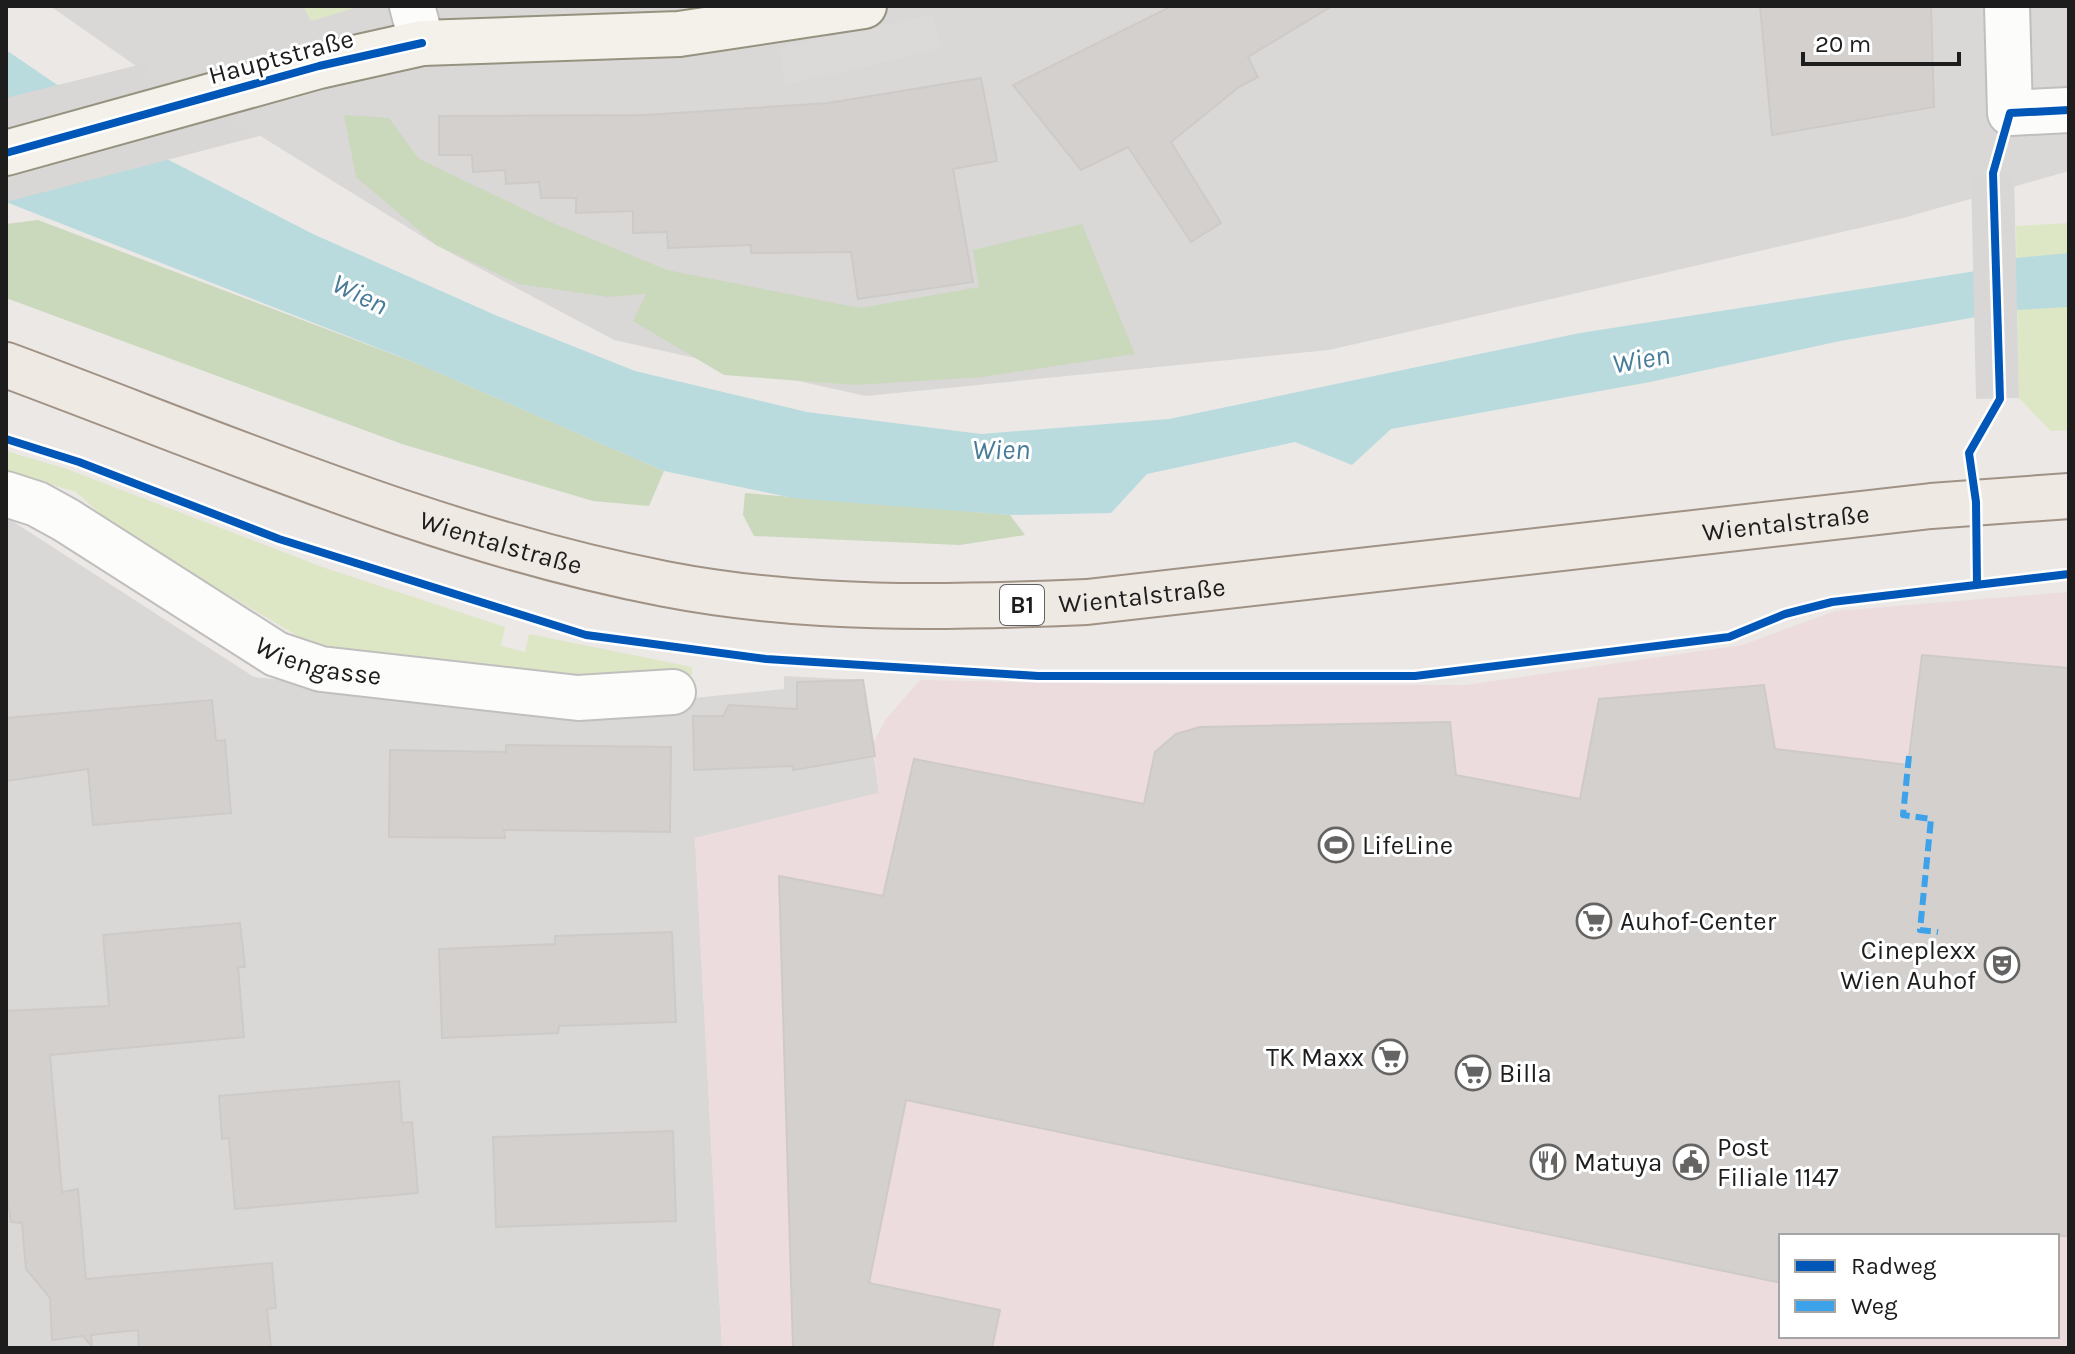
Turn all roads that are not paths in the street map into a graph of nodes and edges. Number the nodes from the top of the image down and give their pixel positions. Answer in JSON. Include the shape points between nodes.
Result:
{"nodes":[{"id":1,"x":864,"y":6,"type":"edge"},
{"id":2,"x":2007,"y":6,"type":"edge"},
{"id":3,"x":417,"y":25,"type":"edge"},
{"id":4,"x":2069,"y":110,"type":"edge"},
{"id":5,"x":6,"y":153,"type":"edge"},
{"id":6,"x":6,"y":365,"type":"edge"},
{"id":7,"x":6,"y":494,"type":"edge"},
{"id":8,"x":2069,"y":496,"type":"edge"},
{"id":9,"x":673,"y":692,"type":"dead end"}],
"edges":[{"from":1,"to":3,"type":"main road","name":"Hauptstraße","via":[[679,34]]},
{"from":2,"to":4,"type":"street","via":[[2010,113]]},
{"from":3,"to":5,"type":"main road","name":"Hauptstraße","via":[[319,66]]},
{"from":6,"to":8,"type":"main road","name":"Wientalstraße","number":"B1","via":[[419,519],[495,542],[665,584],[853,605],[950,608],[1087,602],[1931,506]]},
{"from":7,"to":9,"type":"street","name":"Wiengasse","via":[[66,520],[276,654],[321,669],[578,698]]}]}
